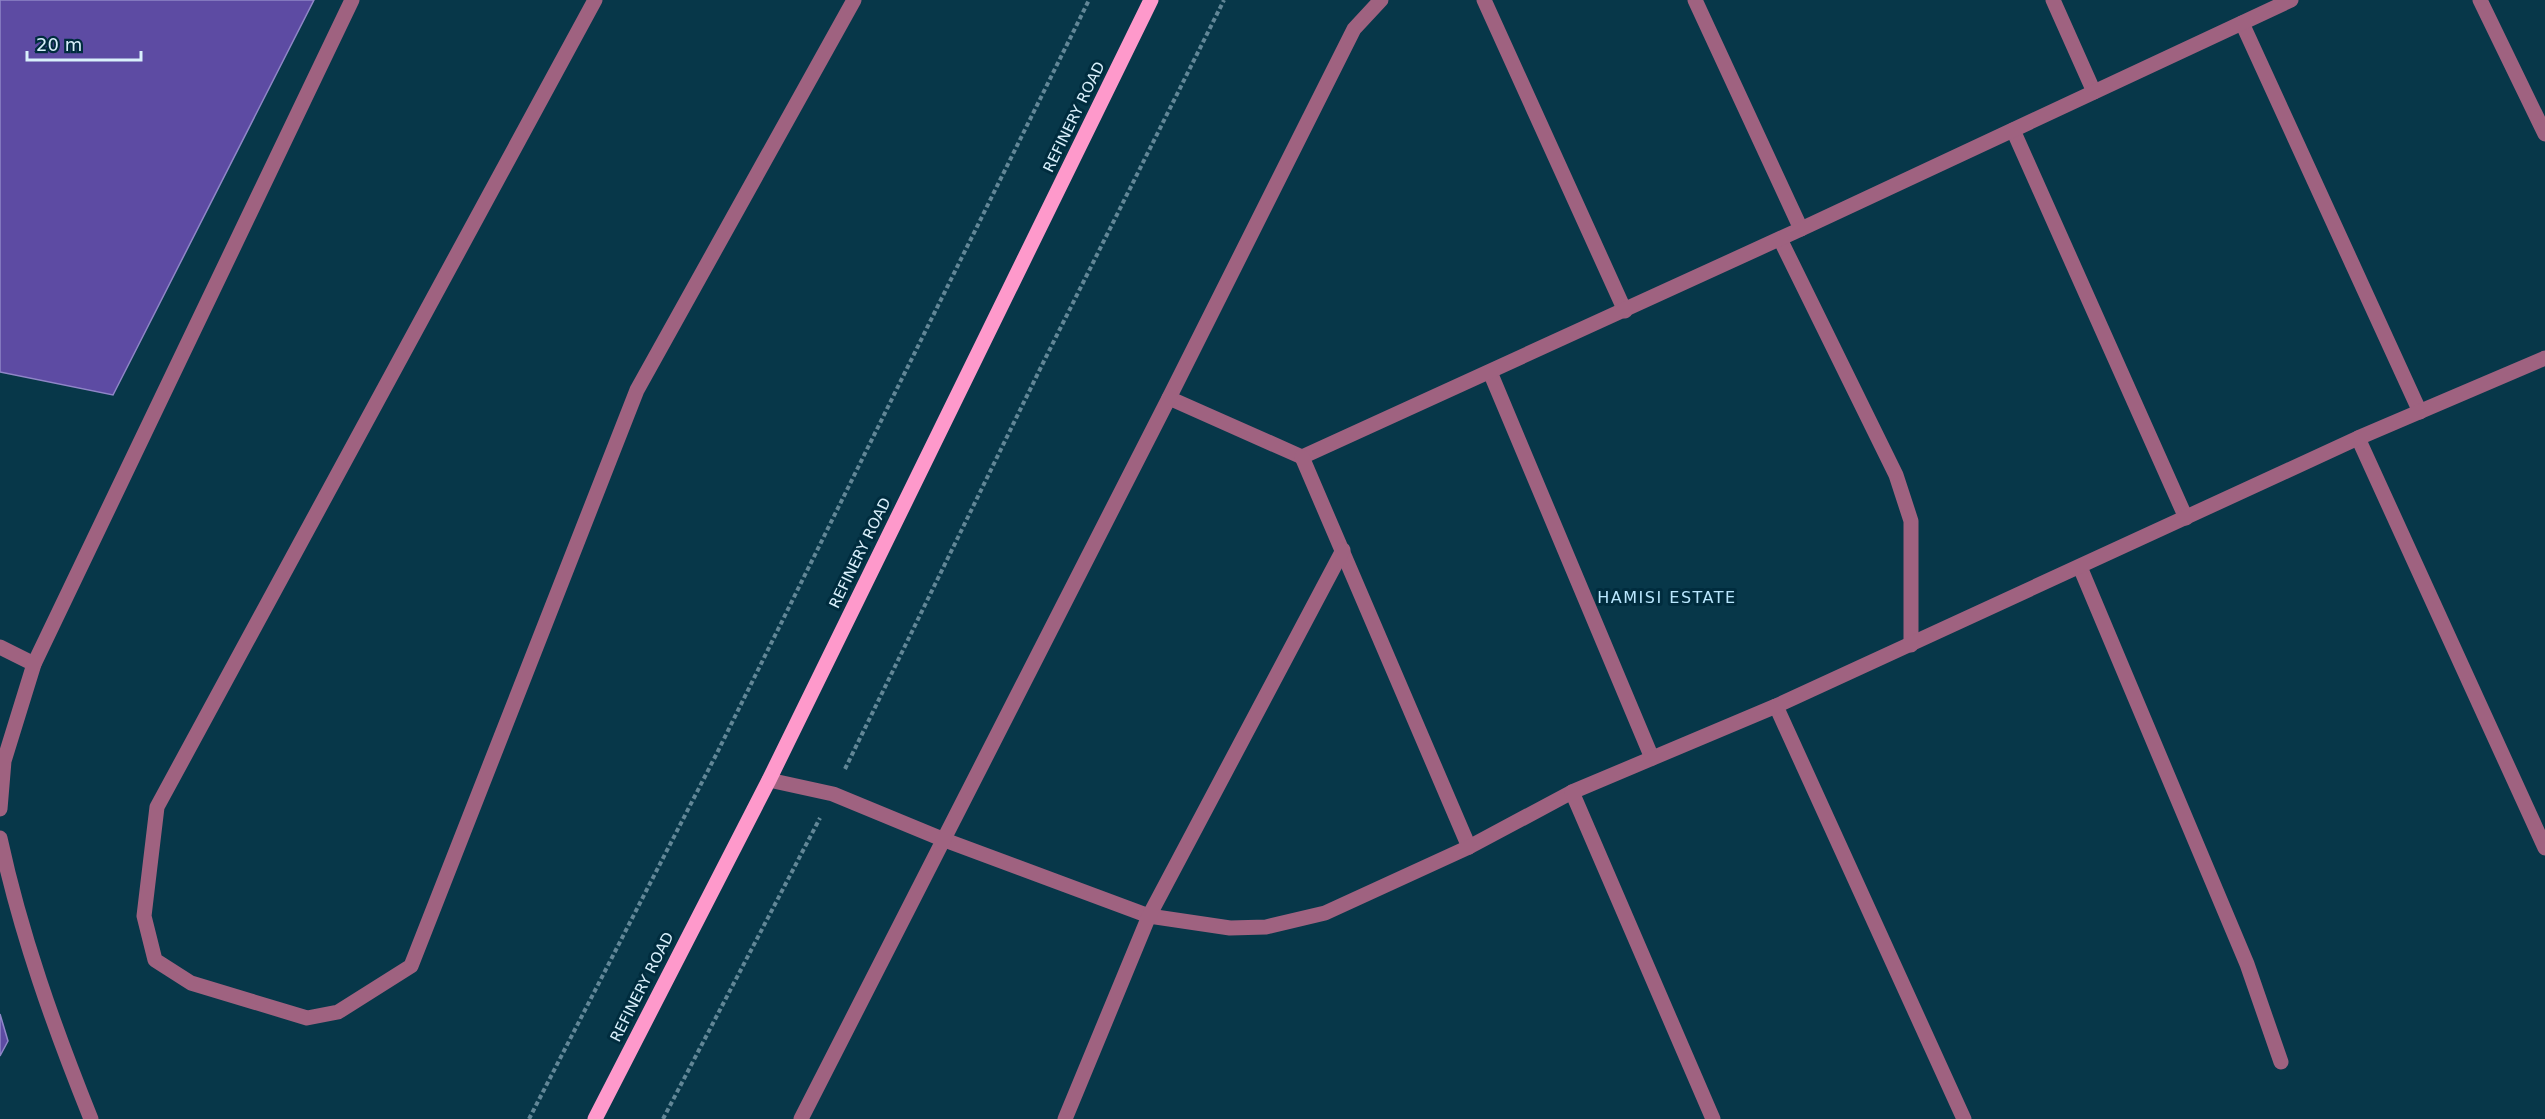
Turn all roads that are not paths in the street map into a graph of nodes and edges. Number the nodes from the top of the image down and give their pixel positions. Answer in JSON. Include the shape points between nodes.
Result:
{"nodes":[{"id":1,"x":352,"y":0,"type":"edge"},
{"id":2,"x":595,"y":0,"type":"edge"},
{"id":3,"x":854,"y":0,"type":"edge"},
{"id":4,"x":1151,"y":0,"type":"edge"},
{"id":5,"x":1381,"y":0,"type":"edge"},
{"id":6,"x":1484,"y":0,"type":"edge"},
{"id":7,"x":1695,"y":0,"type":"edge"},
{"id":8,"x":2053,"y":0,"type":"edge"},
{"id":9,"x":2291,"y":0,"type":"edge"},
{"id":10,"x":2481,"y":0,"type":"edge"},
{"id":11,"x":2242,"y":23,"type":"junction"},
{"id":12,"x":2094,"y":92,"type":"junction"},
{"id":13,"x":2013,"y":130,"type":"junction"},
{"id":14,"x":2545,"y":134,"type":"edge"},
{"id":15,"x":1801,"y":229,"type":"junction"},
{"id":16,"x":1780,"y":239,"type":"junction"},
{"id":17,"x":1625,"y":311,"type":"junction"},
{"id":18,"x":2545,"y":358,"type":"edge"},
{"id":19,"x":1490,"y":372,"type":"junction"},
{"id":20,"x":1169,"y":398,"type":"junction"},
{"id":21,"x":2420,"y":412,"type":"junction"},
{"id":22,"x":2358,"y":438,"type":"junction"},
{"id":23,"x":1302,"y":457,"type":"junction"},
{"id":24,"x":2186,"y":518,"type":"junction"},
{"id":25,"x":1342,"y":550,"type":"junction"},
{"id":26,"x":2080,"y":567,"type":"junction"},
{"id":27,"x":1911,"y":645,"type":"junction"},
{"id":28,"x":0,"y":646,"type":"edge"},
{"id":29,"x":34,"y":664,"type":"junction"},
{"id":30,"x":1776,"y":706,"type":"junction"},
{"id":31,"x":1652,"y":758,"type":"junction"},
{"id":32,"x":769,"y":780,"type":"junction"},
{"id":33,"x":1572,"y":792,"type":"junction"},
{"id":34,"x":0,"y":809,"type":"edge"},
{"id":35,"x":0,"y":838,"type":"edge"},
{"id":36,"x":942,"y":839,"type":"junction"},
{"id":37,"x":1469,"y":847,"type":"junction"},
{"id":38,"x":2545,"y":848,"type":"edge"},
{"id":39,"x":1149,"y":916,"type":"junction"},
{"id":40,"x":2281,"y":1062,"type":"dead end"},
{"id":41,"x":91,"y":1119,"type":"edge"},
{"id":42,"x":595,"y":1119,"type":"edge"},
{"id":43,"x":801,"y":1119,"type":"edge"},
{"id":44,"x":1065,"y":1119,"type":"edge"},
{"id":45,"x":1713,"y":1119,"type":"edge"},
{"id":46,"x":1964,"y":1119,"type":"edge"}],
"edges":[{"from":1,"to":29,"type":"street"},
{"from":2,"to":3,"type":"street","via":[[157,807],[144,916],[155,960],[191,983],[307,1018],[338,1012],[411,966],[637,390]]},
{"from":4,"to":32,"type":"main road","name":"REFINERY ROAD"},
{"from":5,"to":20,"type":"street","via":[[1354,29]]},
{"from":6,"to":17,"type":"street"},
{"from":7,"to":15,"type":"street"},
{"from":8,"to":12,"type":"street"},
{"from":9,"to":11,"type":"street"},
{"from":10,"to":14,"type":"street"},
{"from":11,"to":12,"type":"street"},
{"from":11,"to":21,"type":"street"},
{"from":12,"to":13,"type":"street"},
{"from":13,"to":15,"type":"street"},
{"from":13,"to":24,"type":"street"},
{"from":15,"to":16,"type":"street"},
{"from":16,"to":17,"type":"street"},
{"from":16,"to":27,"type":"street","via":[[1899,484],[1911,521]]},
{"from":17,"to":19,"type":"street"},
{"from":18,"to":21,"type":"street"},
{"from":19,"to":23,"type":"street"},
{"from":19,"to":31,"type":"street"},
{"from":20,"to":23,"type":"street"},
{"from":20,"to":36,"type":"street"},
{"from":21,"to":22,"type":"street"},
{"from":22,"to":24,"type":"street"},
{"from":22,"to":38,"type":"street"},
{"from":23,"to":25,"type":"street"},
{"from":24,"to":26,"type":"street"},
{"from":25,"to":37,"type":"street"},
{"from":25,"to":39,"type":"street"},
{"from":26,"to":27,"type":"street"},
{"from":26,"to":40,"type":"street","via":[[2247,964]]},
{"from":27,"to":30,"type":"street"},
{"from":28,"to":29,"type":"street"},
{"from":29,"to":34,"type":"street","via":[[4,761]]},
{"from":30,"to":31,"type":"street"},
{"from":30,"to":46,"type":"street"},
{"from":31,"to":33,"type":"street"},
{"from":32,"to":36,"type":"street","via":[[833,794]]},
{"from":32,"to":42,"type":"main road","name":"REFINERY ROAD"},
{"from":33,"to":37,"type":"street"},
{"from":33,"to":45,"type":"street"},
{"from":35,"to":41,"type":"street","via":[[13,899],[53,1025]]},
{"from":36,"to":39,"type":"street"},
{"from":36,"to":43,"type":"street"},
{"from":37,"to":39,"type":"street","via":[[1324,913],[1266,927],[1230,928]]},
{"from":39,"to":44,"type":"street"}]}
